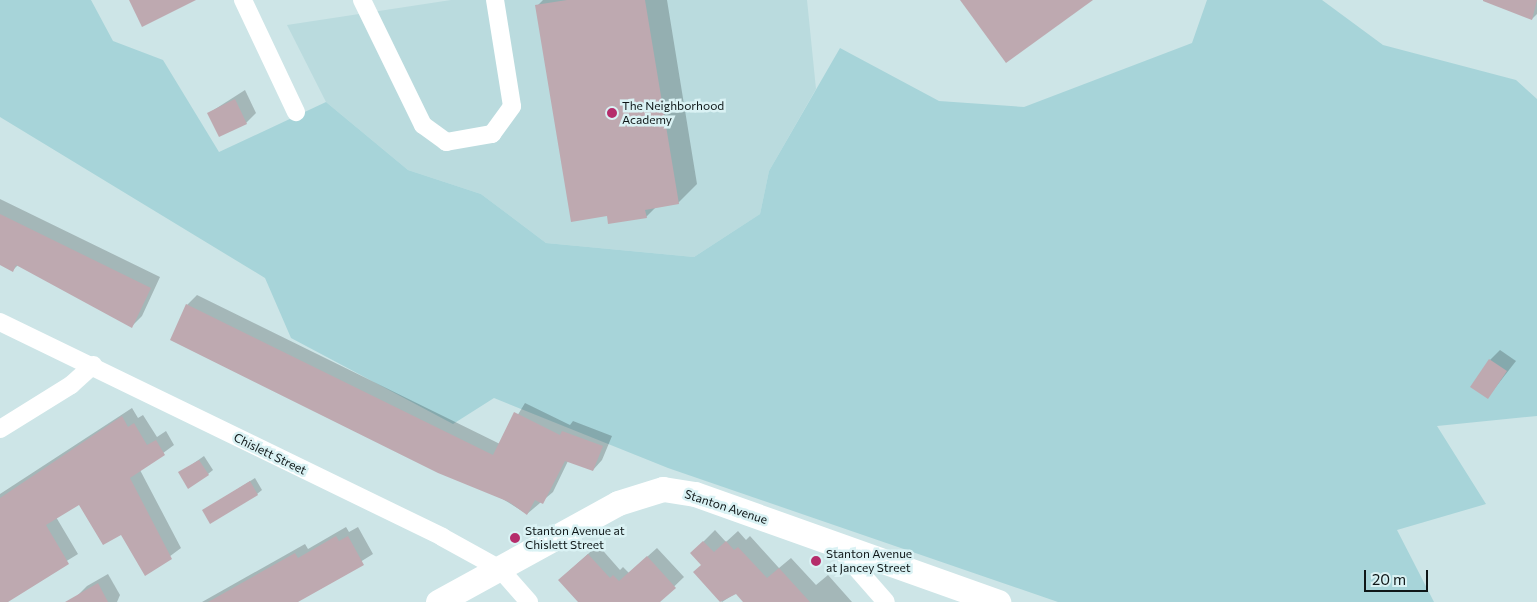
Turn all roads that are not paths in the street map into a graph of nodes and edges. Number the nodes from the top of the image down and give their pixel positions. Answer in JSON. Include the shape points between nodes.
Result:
{"nodes":[{"id":1,"x":243,"y":0,"type":"edge"},
{"id":2,"x":362,"y":0,"type":"edge"},
{"id":3,"x":495,"y":0,"type":"edge"},
{"id":4,"x":296,"y":112,"type":"dead end"},
{"id":5,"x":0,"y":322,"type":"edge"},
{"id":6,"x":93,"y":365,"type":"junction"},
{"id":7,"x":0,"y":428,"type":"edge"},
{"id":8,"x":837,"y":546,"type":"junction"},
{"id":9,"x":500,"y":569,"type":"junction"},
{"id":10,"x":438,"y":602,"type":"edge"},
{"id":11,"x":529,"y":602,"type":"edge"},
{"id":12,"x":886,"y":602,"type":"edge"},
{"id":13,"x":998,"y":602,"type":"edge"}],
"edges":[{"from":1,"to":4,"type":"street"},
{"from":2,"to":3,"type":"street","via":[[423,125],[446,142],[492,134],[512,106]]},
{"from":5,"to":6,"type":"street","name":"Chislett Street"},
{"from":6,"to":7,"type":"street","via":[[71,385]]},
{"from":6,"to":9,"type":"street","name":"Chislett Street"},
{"from":8,"to":9,"type":"street","name":"Stanton Avenue","via":[[695,494],[663,489],[618,503]]},
{"from":8,"to":12,"type":"street"},
{"from":8,"to":13,"type":"street","name":"Stanton Avenue"},
{"from":9,"to":10,"type":"street","name":"Stanton Avenue"},
{"from":9,"to":11,"type":"street","name":"Chislett Street"}]}
